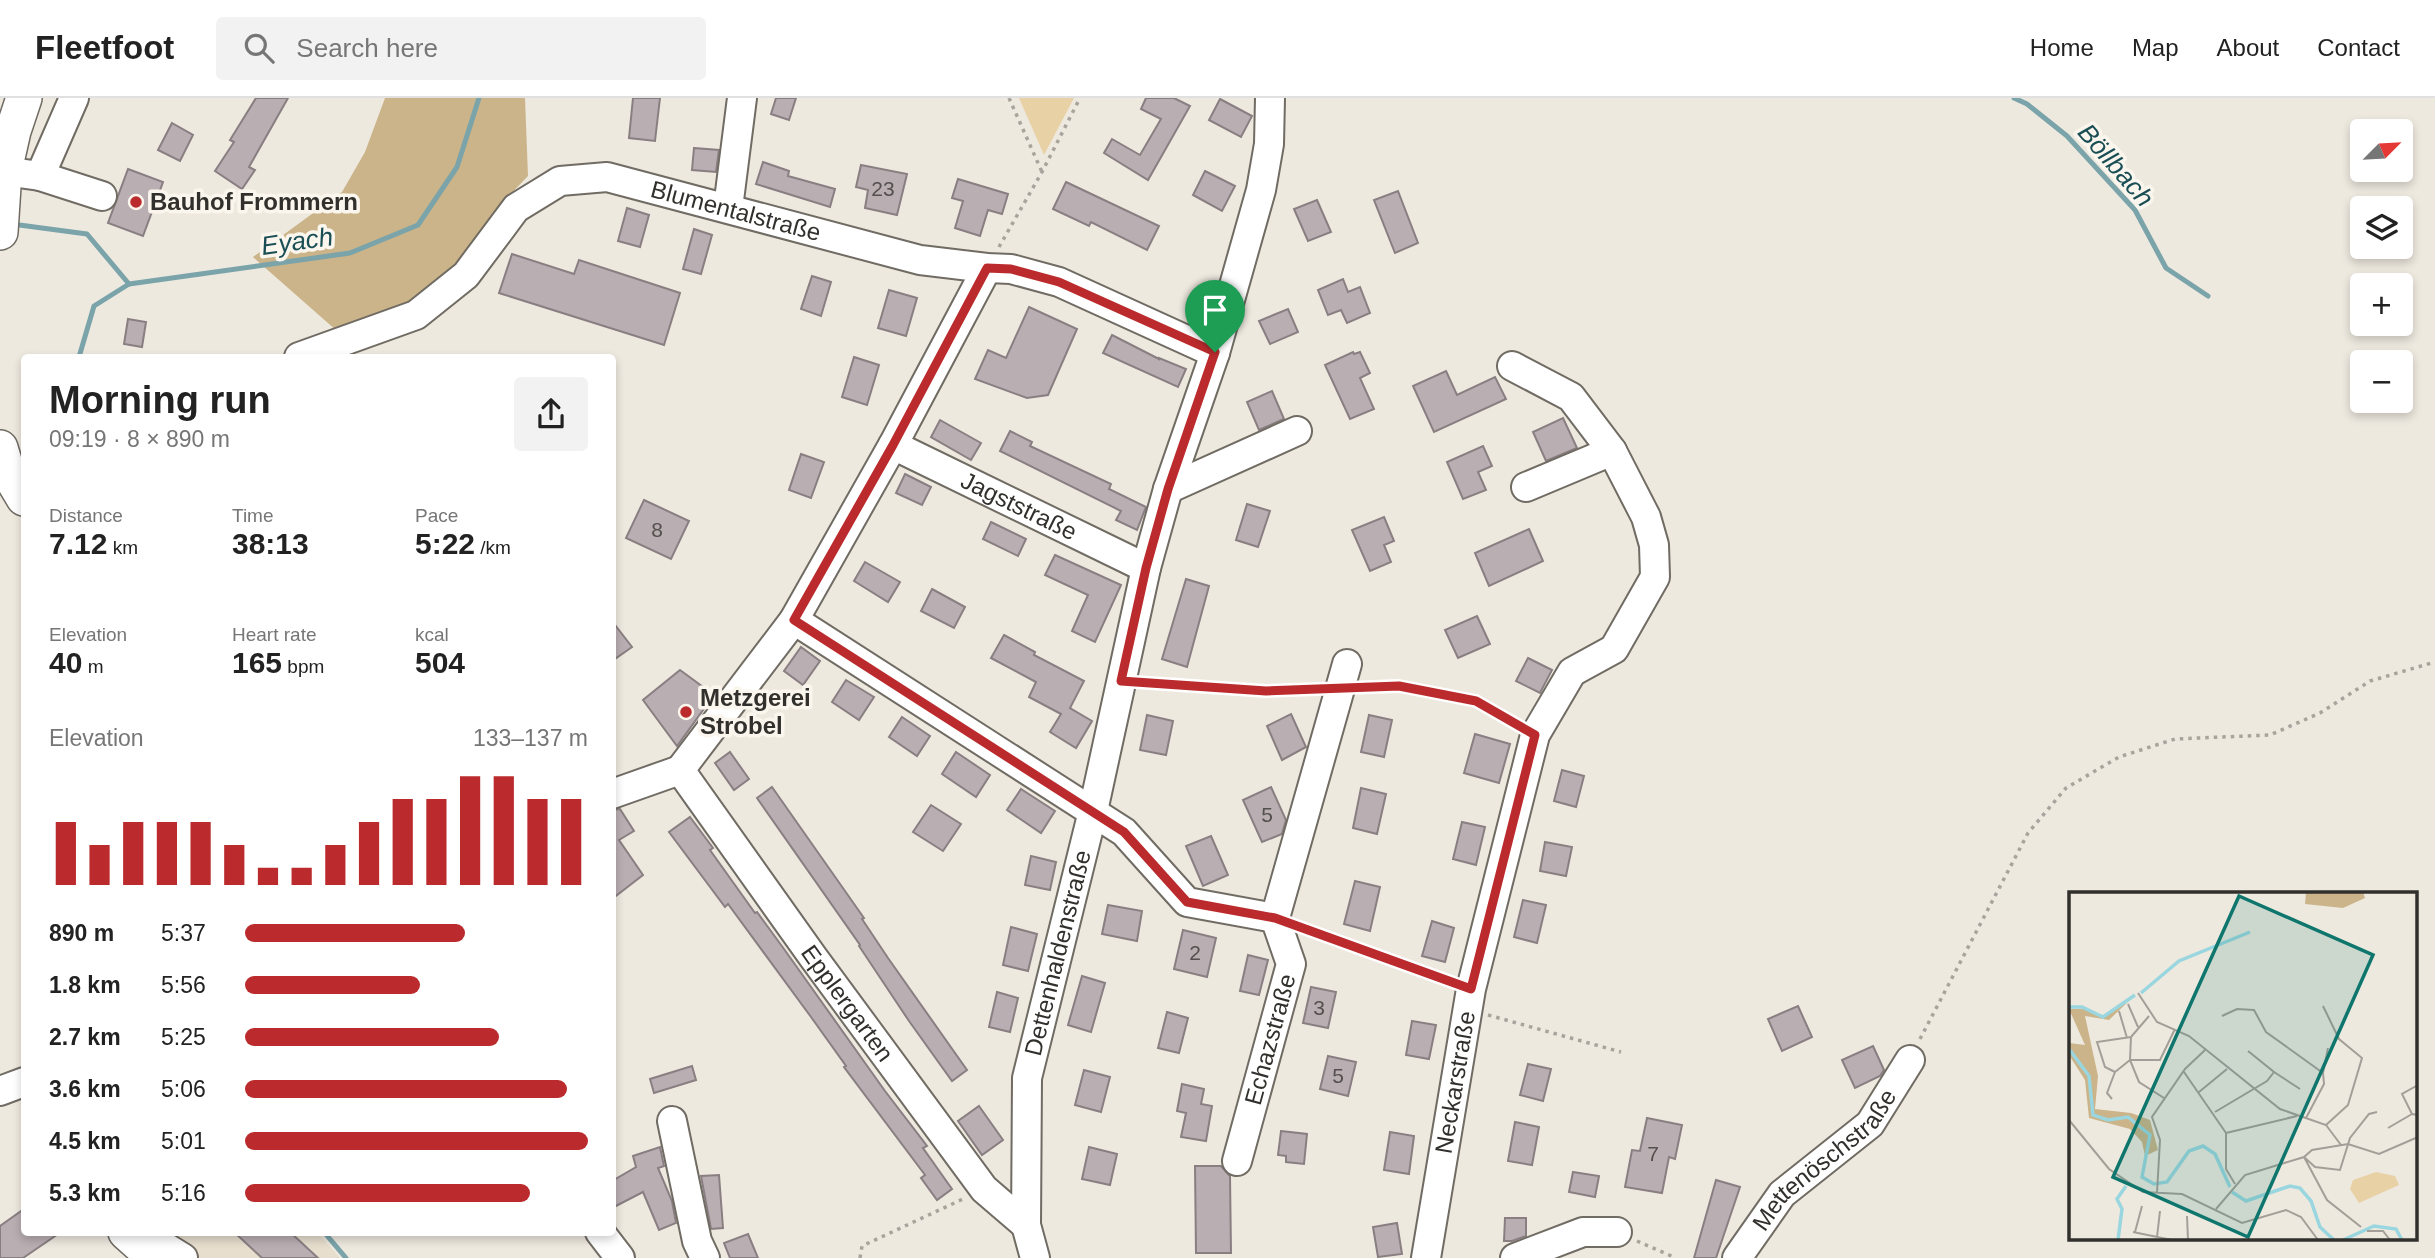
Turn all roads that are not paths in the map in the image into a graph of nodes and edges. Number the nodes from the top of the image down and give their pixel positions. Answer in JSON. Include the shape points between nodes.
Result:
{"nodes":[{"id":1,"x":24,"y":98,"type":"edge"},
{"id":2,"x":74,"y":98,"type":"edge"},
{"id":3,"x":743,"y":98,"type":"edge"},
{"id":4,"x":1270,"y":98,"type":"edge"},
{"id":5,"x":4,"y":171,"type":"junction"},
{"id":6,"x":40,"y":176,"type":"junction"},
{"id":7,"x":102,"y":196,"type":"dead end"},
{"id":8,"x":728,"y":208,"type":"junction"},
{"id":9,"x":1,"y":221,"type":"edge"},
{"id":10,"x":987,"y":268,"type":"junction"},
{"id":11,"x":1215,"y":352,"type":"junction"},
{"id":12,"x":307,"y":354,"type":"edge"},
{"id":13,"x":1512,"y":366,"type":"dead end"},
{"id":14,"x":1297,"y":431,"type":"dead end"},
{"id":15,"x":893,"y":445,"type":"junction"},
{"id":16,"x":1612,"y":451,"type":"junction"},
{"id":17,"x":10,"y":459,"type":"edge"},
{"id":18,"x":1526,"y":487,"type":"dead end"},
{"id":19,"x":1168,"y":489,"type":"junction"},
{"id":20,"x":21,"y":490,"type":"edge"},
{"id":21,"x":1146,"y":568,"type":"junction"},
{"id":22,"x":794,"y":620,"type":"junction"},
{"id":23,"x":1344,"y":677,"type":"road end"},
{"id":24,"x":680,"y":770,"type":"junction"},
{"id":25,"x":616,"y":793,"type":"edge"},
{"id":26,"x":1093,"y":811,"type":"junction"},
{"id":27,"x":1275,"y":918,"type":"junction"},
{"id":28,"x":1910,"y":1060,"type":"road end"},
{"id":29,"x":21,"y":1083,"type":"edge"},
{"id":30,"x":0,"y":1091,"type":"edge"},
{"id":31,"x":672,"y":1121,"type":"dead end"},
{"id":32,"x":1237,"y":1161,"type":"dead end"},
{"id":33,"x":1026,"y":1225,"type":"junction"},
{"id":34,"x":1617,"y":1232,"type":"road end"},
{"id":35,"x":137,"y":1236,"type":"edge"},
{"id":36,"x":140,"y":1236,"type":"edge"},
{"id":37,"x":603,"y":1236,"type":"edge"},
{"id":38,"x":155,"y":1258,"type":"edge"},
{"id":39,"x":183,"y":1258,"type":"edge"},
{"id":40,"x":620,"y":1258,"type":"edge"},
{"id":41,"x":705,"y":1258,"type":"edge"},
{"id":42,"x":1035,"y":1258,"type":"edge"},
{"id":43,"x":1426,"y":1258,"type":"edge"},
{"id":44,"x":1515,"y":1258,"type":"edge"},
{"id":45,"x":1737,"y":1258,"type":"edge"}],
"edges":[{"from":1,"to":5,"type":"main road"},
{"from":2,"to":6,"type":"street"},
{"from":3,"to":8,"type":"street"},
{"from":4,"to":11,"type":"street","name":"Dettenhaldenstraße","via":[[1261,190]]},
{"from":5,"to":6,"type":"street"},
{"from":5,"to":9,"type":"main road"},
{"from":6,"to":7,"type":"street"},
{"from":8,"to":10,"type":"street","name":"Blumentalstraße","via":[[920,260]]},
{"from":8,"to":12,"type":"street","name":"Blumentalstraße","via":[[607,177],[560,181],[516,208],[466,275],[416,315]]},
{"from":10,"to":11,"type":"street","name":"Blumentalstraße","via":[[1011,269],[1059,282]]},
{"from":10,"to":15,"type":"street"},
{"from":11,"to":19,"type":"street","name":"Dettenhaldenstraße"},
{"from":13,"to":16,"type":"street","via":[[1571,397]]},
{"from":14,"to":19,"type":"street"},
{"from":15,"to":21,"type":"street","name":"Jagststraße"},
{"from":15,"to":22,"type":"street"},
{"from":16,"to":18,"type":"street"},
{"from":16,"to":43,"type":"street","name":"Neckarstraße","via":[[1646,517],[1654,545],[1655,576],[1614,649],[1572,672],[1535,735],[1471,989]]},
{"from":17,"to":20,"type":"main road"},
{"from":19,"to":21,"type":"street","name":"Dettenhaldenstraße"},
{"from":21,"to":26,"type":"street","name":"Dettenhaldenstraße"},
{"from":22,"to":24,"type":"street"},
{"from":22,"to":26,"type":"street"},
{"from":23,"to":27,"type":"street"},
{"from":24,"to":25,"type":"street"},
{"from":24,"to":33,"type":"street","name":"Epplergarten","via":[[984,1189]]},
{"from":26,"to":27,"type":"street","via":[[1124,832],[1187,902]]},
{"from":26,"to":33,"type":"street","name":"Dettenhaldenstraße","via":[[1027,1078]]},
{"from":27,"to":32,"type":"street","name":"Echazstraße","via":[[1291,964]]},
{"from":28,"to":45,"type":"street","name":"Mettenöschstraße","via":[[1870,1124],[1782,1194]]},
{"from":29,"to":30,"type":"street"},
{"from":31,"to":41,"type":"street","via":[[697,1241]]},
{"from":33,"to":42,"type":"street","name":"Dettenhaldenstraße"},
{"from":34,"to":44,"type":"street","via":[[1583,1231]]},
{"from":35,"to":38,"type":"main road"},
{"from":36,"to":39,"type":"street"},
{"from":37,"to":40,"type":"street"}]}
